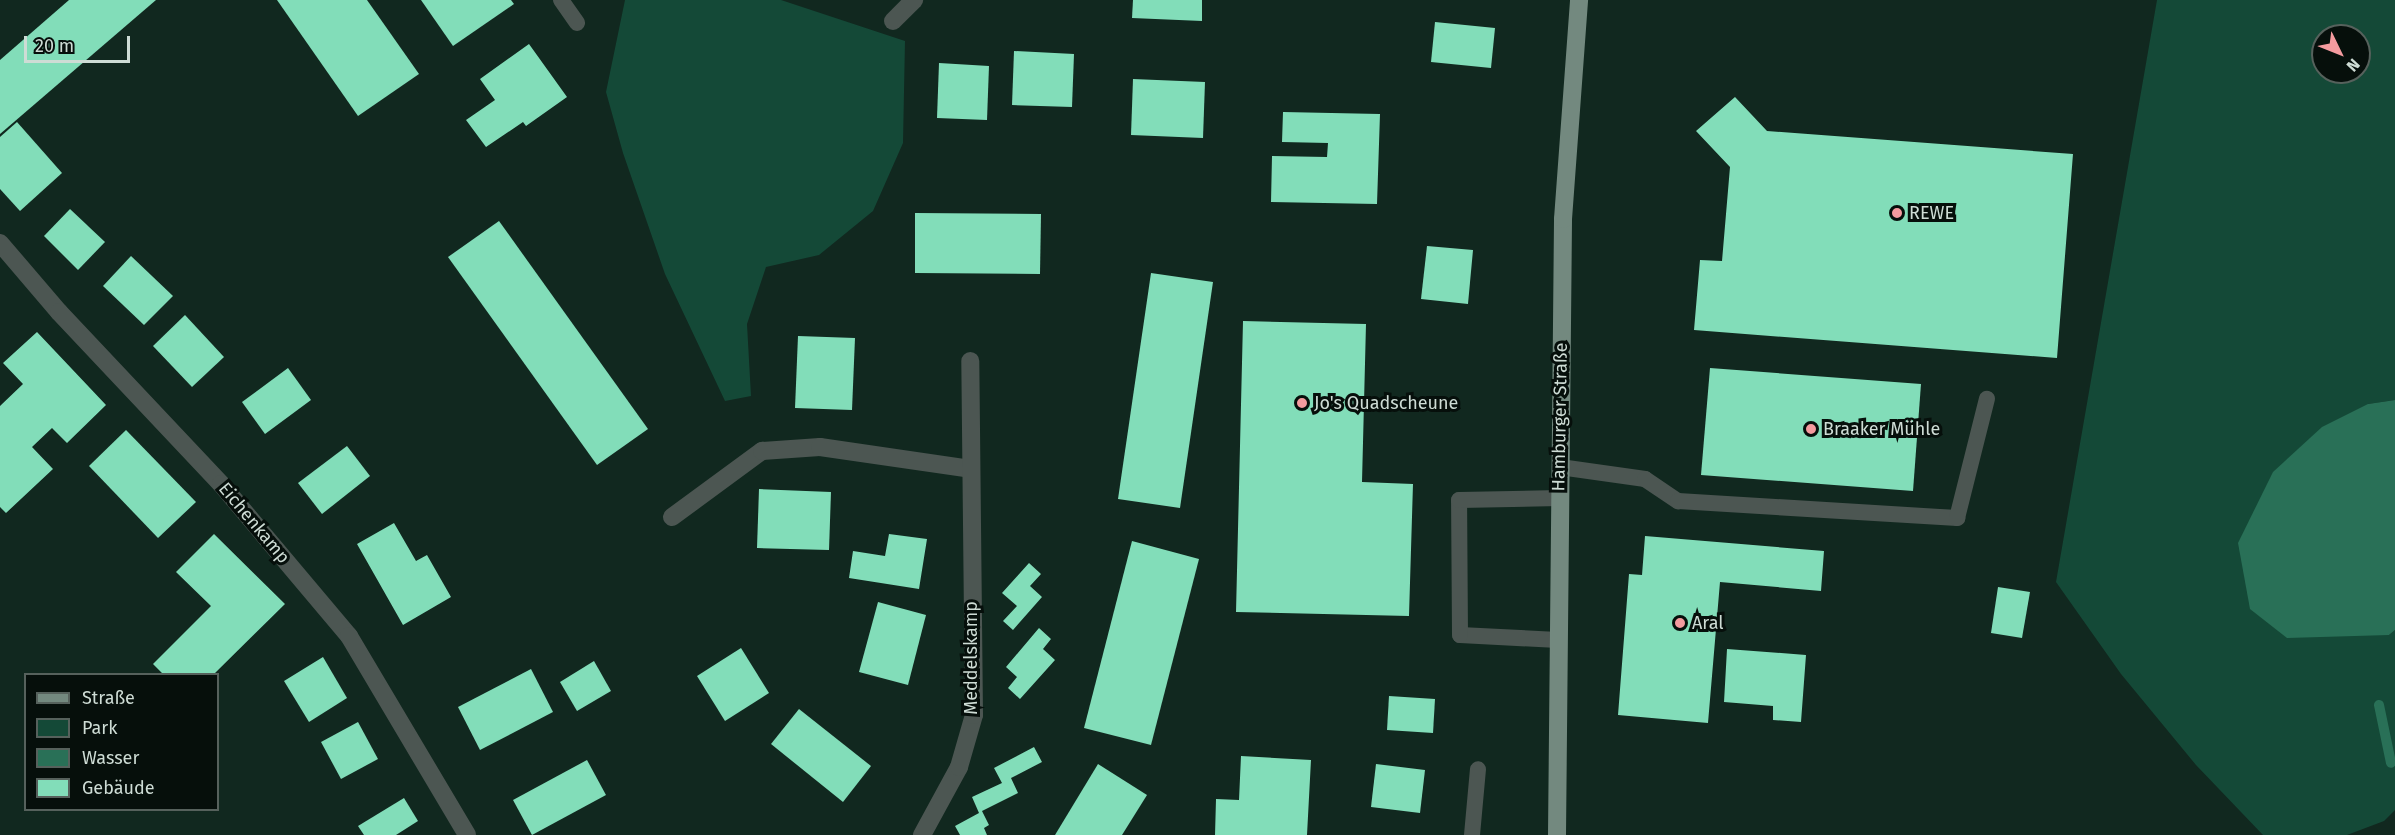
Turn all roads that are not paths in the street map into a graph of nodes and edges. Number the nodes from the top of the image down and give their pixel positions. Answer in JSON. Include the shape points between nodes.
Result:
{"nodes":[{"id":1,"x":561,"y":0,"type":"edge"},
{"id":2,"x":914,"y":0,"type":"edge"},
{"id":3,"x":1579,"y":0,"type":"edge"},
{"id":4,"x":893,"y":21,"type":"dead end"},
{"id":5,"x":577,"y":23,"type":"dead end"},
{"id":6,"x":0,"y":243,"type":"edge"},
{"id":7,"x":970,"y":361,"type":"dead end"},
{"id":8,"x":1987,"y":399,"type":"dead end"},
{"id":9,"x":1560,"y":467,"type":"junction"},
{"id":10,"x":970,"y":470,"type":"junction"},
{"id":11,"x":1560,"y":498,"type":"junction"},
{"id":12,"x":672,"y":517,"type":"dead end"},
{"id":13,"x":1558,"y":640,"type":"junction"},
{"id":14,"x":1478,"y":769,"type":"dead end"},
{"id":15,"x":467,"y":835,"type":"edge"},
{"id":16,"x":922,"y":835,"type":"edge"},
{"id":17,"x":1472,"y":835,"type":"edge"},
{"id":18,"x":1557,"y":835,"type":"edge"}],
"edges":[{"from":1,"to":5,"type":"lane"},
{"from":2,"to":4,"type":"street"},
{"from":3,"to":9,"type":"main road","name":"Hamburger Straße","via":[[1563,219]]},
{"from":6,"to":15,"type":"street","name":"Eichenkamp","via":[[59,312],[221,483],[349,636]]},
{"from":7,"to":10,"type":"street","name":"Meddelskamp"},
{"from":8,"to":9,"type":"lane","via":[[1957,518],[1678,501],[1645,479]]},
{"from":9,"to":11,"type":"main road","name":"Hamburger Straße"},
{"from":10,"to":12,"type":"street","via":[[820,447],[762,451]]},
{"from":10,"to":16,"type":"street","name":"Meddelskamp","via":[[974,715],[959,767]]},
{"from":11,"to":13,"type":"main road","name":"Hamburger Straße"},
{"from":11,"to":13,"type":"lane","via":[[1459,500],[1460,635]]},
{"from":13,"to":18,"type":"main road","name":"Hamburger Straße"},
{"from":14,"to":17,"type":"lane"}]}
